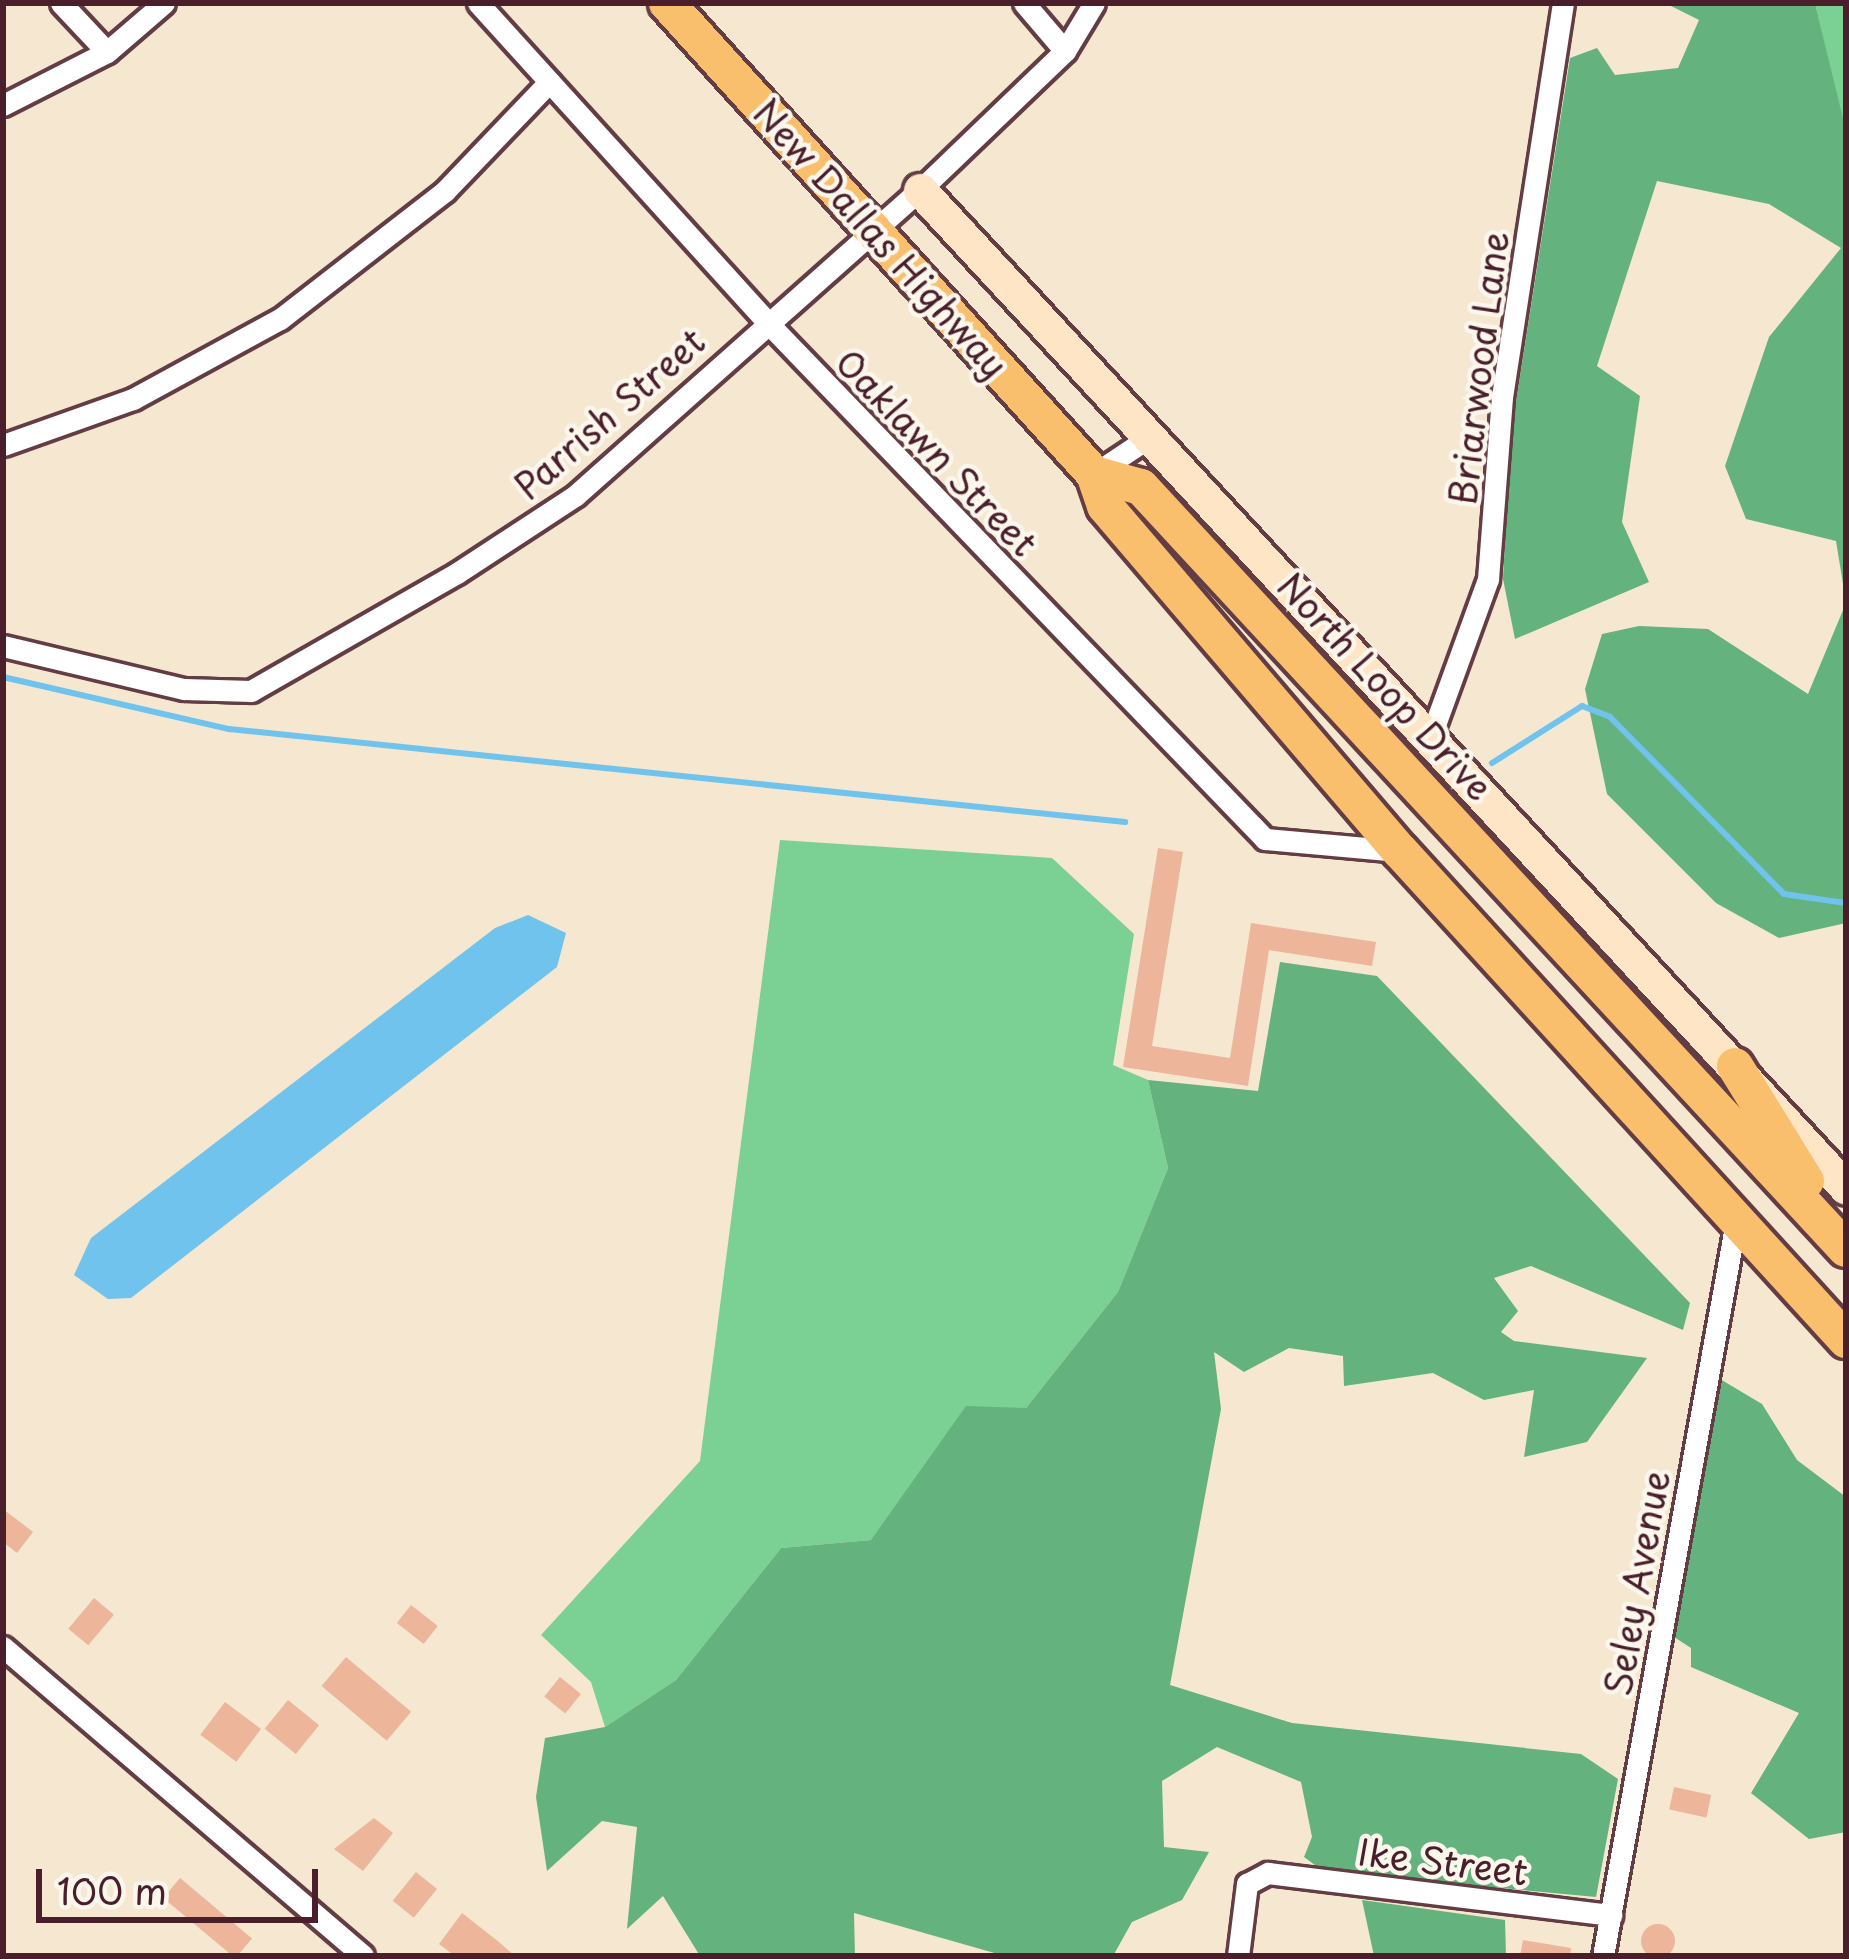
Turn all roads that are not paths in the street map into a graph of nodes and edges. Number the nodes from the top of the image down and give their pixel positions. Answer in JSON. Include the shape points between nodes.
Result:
{"nodes":[{"id":1,"x":62,"y":3,"type":"edge"},
{"id":2,"x":164,"y":3,"type":"edge"},
{"id":3,"x":478,"y":3,"type":"edge"},
{"id":4,"x":667,"y":3,"type":"edge"},
{"id":5,"x":1024,"y":3,"type":"edge"},
{"id":6,"x":1094,"y":3,"type":"edge"},
{"id":7,"x":1563,"y":3,"type":"edge"},
{"id":8,"x":1065,"y":51,"type":"junction"},
{"id":9,"x":106,"y":52,"type":"junction"},
{"id":10,"x":549,"y":82,"type":"junction"},
{"id":11,"x":3,"y":105,"type":"edge"},
{"id":12,"x":920,"y":190,"type":"junction"},
{"id":13,"x":874,"y":229,"type":"junction"},
{"id":14,"x":765,"y":320,"type":"junction"},
{"id":15,"x":1151,"y":436,"type":"junction"},
{"id":16,"x":3,"y":445,"type":"edge"},
{"id":17,"x":1094,"y":474,"type":"junction"},
{"id":18,"x":3,"y":646,"type":"edge"},
{"id":19,"x":1432,"y":733,"type":"junction"},
{"id":20,"x":1523,"y":832,"type":"junction"},
{"id":21,"x":1400,"y":851,"type":"junction"},
{"id":22,"x":1493,"y":864,"type":"junction"},
{"id":23,"x":1735,"y":1066,"type":"junction"},
{"id":24,"x":1846,"y":1188,"type":"edge"},
{"id":25,"x":1736,"y":1221,"type":"junction"},
{"id":26,"x":1846,"y":1247,"type":"edge"},
{"id":27,"x":1846,"y":1340,"type":"edge"},
{"id":28,"x":3,"y":1647,"type":"edge"},
{"id":29,"x":1611,"y":1915,"type":"junction"},
{"id":30,"x":363,"y":1956,"type":"edge"},
{"id":31,"x":1238,"y":1956,"type":"edge"},
{"id":32,"x":1604,"y":1956,"type":"edge"}],
"edges":[{"from":1,"to":9,"type":"street"},
{"from":2,"to":9,"type":"street"},
{"from":3,"to":10,"type":"street","name":"Oaklawn Street"},
{"from":4,"to":13,"type":"main road","name":"New Dallas Highway"},
{"from":5,"to":8,"type":"street"},
{"from":6,"to":8,"type":"street","name":"Parrish Street"},
{"from":7,"to":19,"type":"street","name":"Briarwood Lane","via":[[1502,397],[1488,579]]},
{"from":8,"to":12,"type":"street","name":"Parrish Street"},
{"from":9,"to":11,"type":"street"},
{"from":10,"to":14,"type":"street","name":"Oaklawn Street"},
{"from":10,"to":16,"type":"street","via":[[445,191],[280,319],[133,399]]},
{"from":12,"to":13,"type":"street","name":"Parrish Street"},
{"from":12,"to":15,"type":"street","name":"North Loop Drive"},
{"from":13,"to":14,"type":"street","name":"Parrish Street"},
{"from":13,"to":17,"type":"main road","name":"New Dallas Highway"},
{"from":14,"to":18,"type":"street","name":"Parrish Street","via":[[576,495],[251,691],[184,689]]},
{"from":14,"to":21,"type":"street","name":"Oaklawn Street","via":[[1265,839]]},
{"from":15,"to":17,"type":"street"},
{"from":15,"to":19,"type":"street","name":"North Loop Drive"},
{"from":17,"to":21,"type":"main road","name":"New Dallas Highway","via":[[1105,506]]},
{"from":17,"to":22,"type":"main road","name":"New Dallas Highway","via":[[1141,487]]},
{"from":19,"to":20,"type":"street","name":"North Loop Drive"},
{"from":20,"to":22,"type":"street"},
{"from":20,"to":23,"type":"street","name":"North Loop Drive"},
{"from":21,"to":25,"type":"main road"},
{"from":22,"to":26,"type":"main road","name":"New Dallas Highway"},
{"from":23,"to":24,"type":"street","name":"North Loop Drive"},
{"from":23,"to":26,"type":"main road"},
{"from":25,"to":27,"type":"main road"},
{"from":25,"to":29,"type":"street","name":"Seley Avenue"},
{"from":28,"to":30,"type":"street"},
{"from":29,"to":31,"type":"street","name":"Ike Street","via":[[1268,1873],[1246,1884]]},
{"from":29,"to":32,"type":"street","name":"Seley Avenue"}]}
